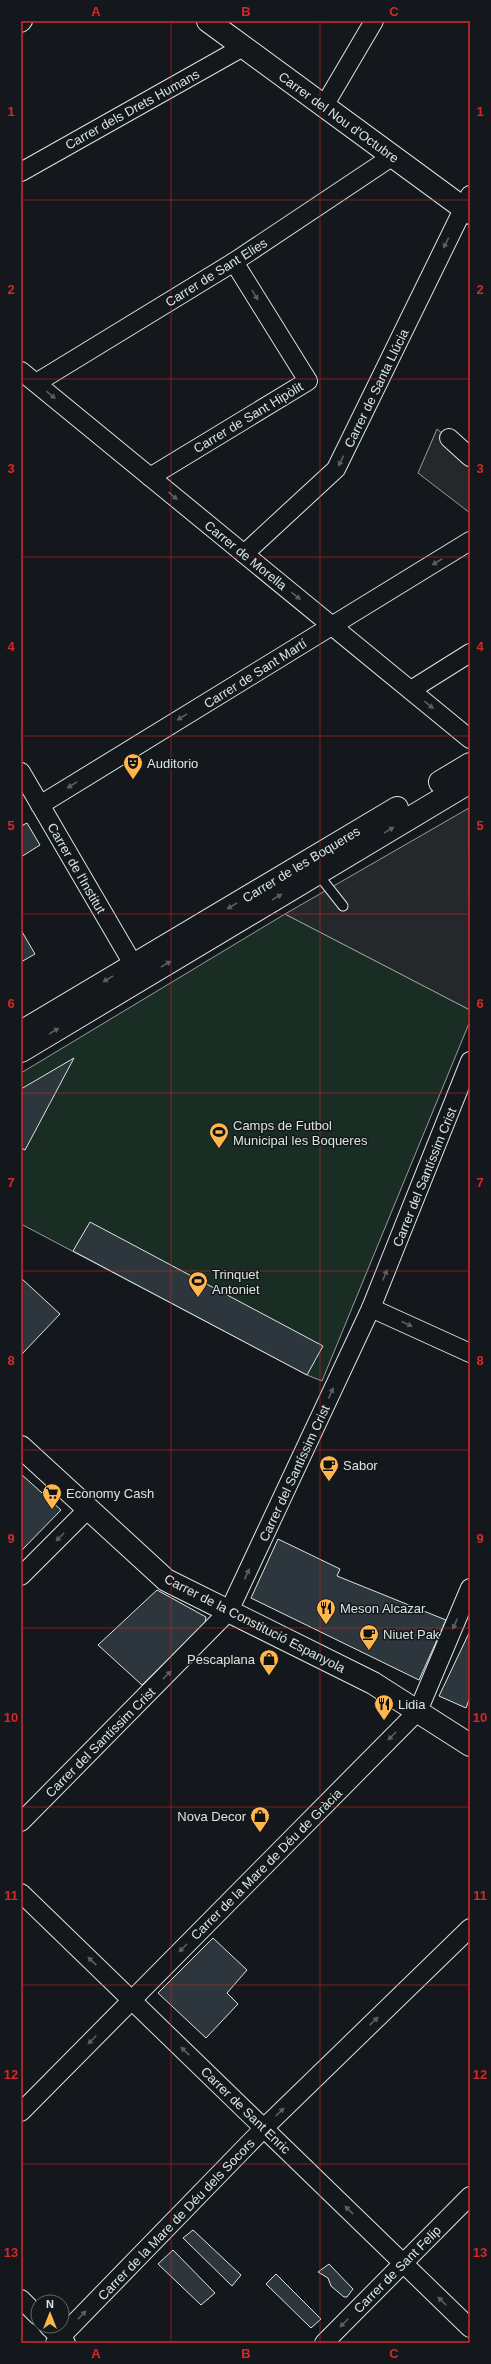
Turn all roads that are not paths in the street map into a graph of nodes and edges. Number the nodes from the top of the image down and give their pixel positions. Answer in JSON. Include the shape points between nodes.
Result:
{"nodes":[{"id":1,"x":208,"y":21,"type":"edge"},
{"id":2,"x":374,"y":21,"type":"edge"},
{"id":3,"x":243,"y":46,"type":"junction"},
{"id":4,"x":324,"y":106,"type":"junction"},
{"id":5,"x":393,"y":156,"type":"junction"},
{"id":6,"x":21,"y":172,"type":"edge"},
{"id":7,"x":468,"y":205,"type":"edge"},
{"id":8,"x":234,"y":262,"type":"junction"},
{"id":9,"x":21,"y":371,"type":"edge"},
{"id":10,"x":36,"y":383,"type":"junction"},
{"id":11,"x":449,"y":438,"type":"dead end"},
{"id":12,"x":470,"y":457,"type":"edge"},
{"id":13,"x":150,"y":476,"type":"junction"},
{"id":14,"x":470,"y":541,"type":"edge"},
{"id":15,"x":244,"y":554,"type":"junction"},
{"id":16,"x":332,"y":625,"type":"junction"},
{"id":17,"x":470,"y":653,"type":"edge"},
{"id":18,"x":411,"y":690,"type":"junction"},
{"id":19,"x":470,"y":739,"type":"edge"},
{"id":20,"x":470,"y":764,"type":"edge"},
{"id":21,"x":21,"y":772,"type":"edge"},
{"id":22,"x":470,"y":782,"type":"edge"},
{"id":23,"x":40,"y":805,"type":"junction"},
{"id":24,"x":317,"y":873,"type":"junction"},
{"id":25,"x":343,"y":906,"type":"dead end"},
{"id":26,"x":137,"y":971,"type":"junction"},
{"id":27,"x":21,"y":1032,"type":"edge"},
{"id":28,"x":21,"y":1051,"type":"edge"},
{"id":29,"x":470,"y":1062,"type":"edge"},
{"id":30,"x":371,"y":1308,"type":"junction"},
{"id":31,"x":470,"y":1354,"type":"edge"},
{"id":32,"x":21,"y":1447,"type":"edge"},
{"id":33,"x":87,"y":1510,"type":"junction"},
{"id":34,"x":21,"y":1576,"type":"edge"},
{"id":35,"x":470,"y":1588,"type":"edge"},
{"id":36,"x":229,"y":1611,"type":"junction"},
{"id":37,"x":418,"y":1710,"type":"junction"},
{"id":38,"x":470,"y":1745,"type":"edge"},
{"id":39,"x":21,"y":1822,"type":"edge"},
{"id":40,"x":21,"y":1893,"type":"edge"},
{"id":41,"x":470,"y":1928,"type":"edge"},
{"id":42,"x":132,"y":2000,"type":"junction"},
{"id":43,"x":21,"y":2112,"type":"edge"},
{"id":44,"x":264,"y":2128,"type":"junction"},
{"id":45,"x":470,"y":2196,"type":"edge"},
{"id":46,"x":403,"y":2263,"type":"junction"},
{"id":47,"x":21,"y":2299,"type":"edge"},
{"id":48,"x":30,"y":2308,"type":"edge"},
{"id":49,"x":470,"y":2328,"type":"edge"},
{"id":50,"x":57,"y":2337,"type":"edge"},
{"id":51,"x":324,"y":2343,"type":"edge"}],
"edges":[{"from":1,"to":3,"type":"street","name":"Carrer del Nou d'Octubre"},
{"from":2,"to":4,"type":"street"},
{"from":3,"to":4,"type":"street","name":"Carrer del Nou d'Octubre"},
{"from":3,"to":6,"type":"street","name":"Carrer dels Drets Humans"},
{"from":4,"to":5,"type":"street","name":"Carrer del Nou d'Octubre"},
{"from":5,"to":7,"type":"street","name":"Carrer del Nou d'Octubre"},
{"from":5,"to":8,"type":"street","name":"Carrer de Sant Elies"},
{"from":7,"to":15,"type":"street","name":"Carrer de Santa Llúcia","one_way":true,"via":[[336,469]]},
{"from":8,"to":10,"type":"street","name":"Carrer de Sant Elies"},
{"from":8,"to":13,"type":"street","name":"Carrer de Sant Hipòlit","one_way":true,"via":[[308,381]]},
{"from":9,"to":10,"type":"street","name":"Carrer de Morella"},
{"from":10,"to":13,"type":"street","name":"Carrer de Morella","one_way":true},
{"from":11,"to":12,"type":"street"},
{"from":13,"to":15,"type":"street","name":"Carrer de Morella","one_way":true},
{"from":14,"to":16,"type":"street","name":"Carrer de Sant Martí","one_way":true},
{"from":15,"to":16,"type":"street","name":"Carrer de Morella","one_way":true},
{"from":16,"to":18,"type":"street","name":"Carrer de Morella"},
{"from":16,"to":23,"type":"street","name":"Carrer de Sant Martí","one_way":true},
{"from":17,"to":18,"type":"street"},
{"from":18,"to":19,"type":"street","name":"Carrer de Morella","one_way":true},
{"from":20,"to":26,"type":"street","name":"Carrer de les Boqueres","one_way":true},
{"from":21,"to":23,"type":"street","name":"Carrer de l'Institut"},
{"from":24,"to":22,"type":"street","name":"Carrer de les Boqueres","one_way":true},
{"from":23,"to":26,"type":"street","name":"Carrer de l'Institut"},
{"from":24,"to":25,"type":"lane"},
{"from":26,"to":24,"type":"street","name":"Carrer de les Boqueres","one_way":true},
{"from":26,"to":27,"type":"street","name":"Carrer de les Boqueres","one_way":true},
{"from":28,"to":26,"type":"street","name":"Carrer de les Boqueres","one_way":true},
{"from":30,"to":29,"type":"street","name":"Carrer del Santíssim Crist","one_way":true},
{"from":30,"to":31,"type":"street","one_way":true},
{"from":36,"to":30,"type":"street","name":"Carrer del Santíssim Crist","one_way":true},
{"from":32,"to":33,"type":"street","name":"Carrer de la Constitució Espanyola"},
{"from":33,"to":34,"type":"street","one_way":true},
{"from":33,"to":36,"type":"street","name":"Carrer de la Constitució Espanyola","via":[[166,1580]]},
{"from":35,"to":37,"type":"street","name":"Carrer de la Mare de Déu de Gràcia","one_way":true},
{"from":36,"to":37,"type":"street","name":"Carrer de la Constitució Espanyola","via":[[373,1683]]},
{"from":39,"to":36,"type":"street","name":"Carrer del Santíssim Crist","one_way":true},
{"from":37,"to":38,"type":"street","name":"Carrer de la Constitució Espanyola"},
{"from":37,"to":42,"type":"street","name":"Carrer de la Mare de Déu de Gràcia","one_way":true},
{"from":42,"to":40,"type":"street","name":"Carrer de Sant Enric","one_way":true},
{"from":44,"to":41,"type":"street","name":"Carrer de la Mare de Déu dels Socors","one_way":true},
{"from":42,"to":43,"type":"street","name":"Carrer de la Mare de Déu de Gràcia","one_way":true},
{"from":44,"to":42,"type":"street","name":"Carrer de Sant Enric","one_way":true},
{"from":46,"to":44,"type":"street","name":"Carrer de Sant Enric","one_way":true},
{"from":50,"to":44,"type":"street","name":"Carrer de la Mare de Déu dels Socors","one_way":true},
{"from":45,"to":46,"type":"street","name":"Carrer de Sant Felip"},
{"from":49,"to":46,"type":"street","name":"Carrer de Sant Enric","one_way":true},
{"from":46,"to":51,"type":"street","name":"Carrer de Sant Felip","one_way":true},
{"from":47,"to":48,"type":"street"}]}
